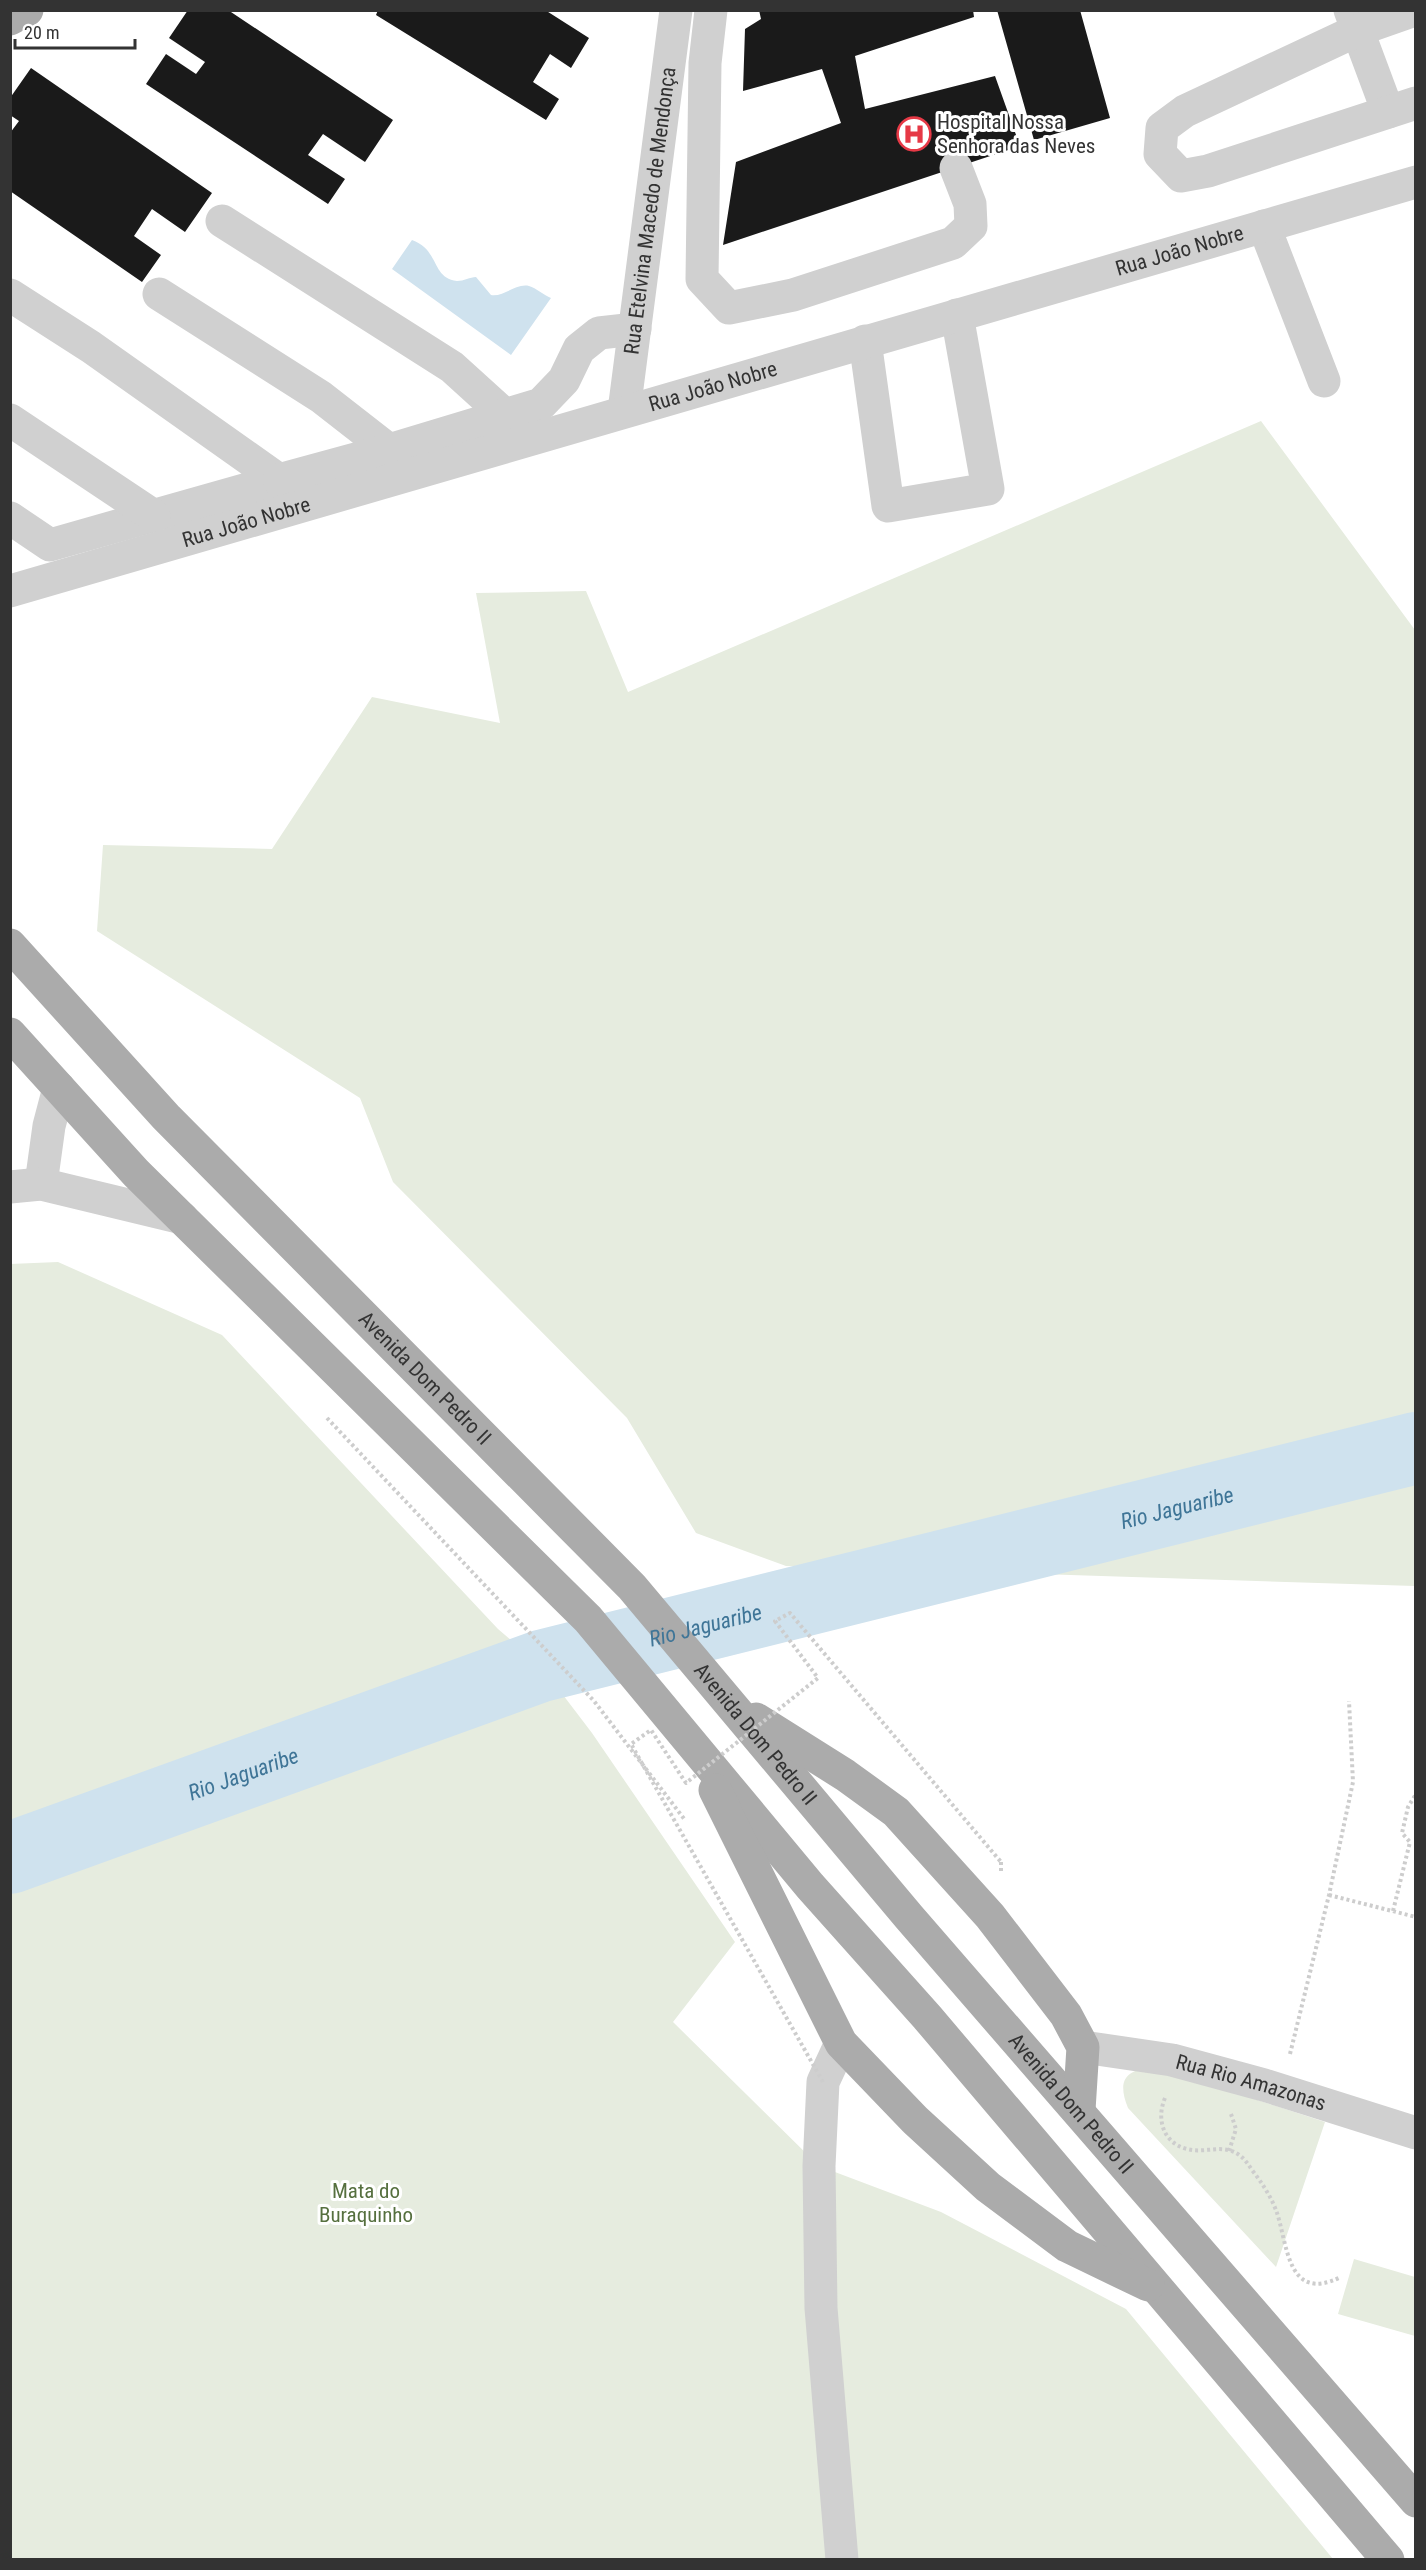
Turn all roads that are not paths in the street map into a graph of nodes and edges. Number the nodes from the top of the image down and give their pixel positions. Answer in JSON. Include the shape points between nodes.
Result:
{"nodes":[{"id":1,"x":27,"y":10,"type":"edge"},
{"id":2,"x":676,"y":10,"type":"edge"},
{"id":3,"x":711,"y":10,"type":"edge"},
{"id":4,"x":1415,"y":10,"type":"edge"},
{"id":5,"x":10,"y":20,"type":"edge"},
{"id":6,"x":1354,"y":20,"type":"edge"},
{"id":7,"x":1402,"y":107,"type":"edge"},
{"id":8,"x":956,"y":168,"type":"dead end"},
{"id":9,"x":1416,"y":182,"type":"edge"},
{"id":10,"x":222,"y":221,"type":"dead end"},
{"id":11,"x":1263,"y":226,"type":"junction"},
{"id":12,"x":159,"y":294,"type":"dead end"},
{"id":13,"x":10,"y":295,"type":"edge"},
{"id":14,"x":957,"y":315,"type":"junction"},
{"id":15,"x":635,"y":329,"type":"junction"},
{"id":16,"x":865,"y":342,"type":"junction"},
{"id":17,"x":1324,"y":381,"type":"dead end"},
{"id":18,"x":624,"y":411,"type":"junction"},
{"id":19,"x":506,"y":416,"type":"junction"},
{"id":20,"x":10,"y":420,"type":"edge"},
{"id":21,"x":389,"y":450,"type":"junction"},
{"id":22,"x":286,"y":494,"type":"junction"},
{"id":23,"x":154,"y":516,"type":"junction"},
{"id":24,"x":10,"y":518,"type":"edge"},
{"id":25,"x":10,"y":591,"type":"edge"},
{"id":26,"x":10,"y":945,"type":"edge"},
{"id":27,"x":10,"y":1034,"type":"edge"},
{"id":28,"x":59,"y":1088,"type":"junction"},
{"id":29,"x":26,"y":1185,"type":"edge"},
{"id":30,"x":182,"y":1218,"type":"junction"},
{"id":31,"x":732,"y":1703,"type":"junction"},
{"id":32,"x":689,"y":1737,"type":"junction"},
{"id":33,"x":842,"y":2043,"type":"junction"},
{"id":34,"x":1083,"y":2047,"type":"junction"},
{"id":35,"x":1079,"y":2110,"type":"junction"},
{"id":36,"x":1416,"y":2133,"type":"edge"},
{"id":37,"x":1158,"y":2290,"type":"junction"},
{"id":38,"x":1416,"y":2501,"type":"edge"},
{"id":39,"x":842,"y":2559,"type":"edge"},
{"id":40,"x":1388,"y":2559,"type":"edge"}],
"edges":[{"from":1,"to":5,"type":"main road"},
{"from":2,"to":15,"type":"street","name":"Rua Etelvina Macedo de Mendonça"},
{"from":3,"to":8,"type":"street","via":[[705,63],[702,279],[729,308],[792,296],[953,243],[971,226],[970,204]]},
{"from":4,"to":6,"type":"street"},
{"from":6,"to":7,"type":"street"},
{"from":6,"to":7,"type":"street","via":[[1185,111],[1162,128],[1160,154],[1181,176],[1208,171]]},
{"from":9,"to":11,"type":"street","name":"Rua João Nobre"},
{"from":10,"to":19,"type":"street","via":[[452,367]]},
{"from":11,"to":14,"type":"street","name":"Rua João Nobre"},
{"from":11,"to":17,"type":"street"},
{"from":12,"to":21,"type":"street","via":[[321,397]]},
{"from":13,"to":22,"type":"street","via":[[91,347]]},
{"from":14,"to":16,"type":"street","name":"Rua João Nobre"},
{"from":14,"to":16,"type":"street","via":[[988,489],[888,506]]},
{"from":15,"to":18,"type":"street","name":"Rua Etelvina Macedo de Mendonça"},
{"from":15,"to":19,"type":"street","via":[[599,333],[579,349],[564,380],[541,404]]},
{"from":16,"to":18,"type":"street","name":"Rua João Nobre"},
{"from":18,"to":22,"type":"street","name":"Rua João Nobre"},
{"from":19,"to":21,"type":"street"},
{"from":20,"to":23,"type":"street"},
{"from":21,"to":22,"type":"street"},
{"from":22,"to":23,"type":"street"},
{"from":22,"to":25,"type":"street","name":"Rua João Nobre"},
{"from":23,"to":24,"type":"street","via":[[50,545]]},
{"from":26,"to":31,"type":"main road","name":"Avenida Dom Pedro II","via":[[166,1117],[632,1587]]},
{"from":27,"to":28,"type":"main road"},
{"from":28,"to":29,"type":"street"},
{"from":28,"to":30,"type":"main road"},
{"from":29,"to":30,"type":"street"},
{"from":30,"to":32,"type":"main road","via":[[588,1619]]},
{"from":31,"to":34,"type":"main road","via":[[896,1812],[990,1916],[1066,2015]]},
{"from":31,"to":35,"type":"main road","name":"Avenida Dom Pedro II","via":[[909,1917]]},
{"from":32,"to":33,"type":"main road"},
{"from":32,"to":37,"type":"main road","via":[[810,1886],[927,2017]]},
{"from":33,"to":37,"type":"main road","via":[[915,2120],[988,2187],[1067,2246]]},
{"from":33,"to":39,"type":"street","via":[[823,2082],[819,2166],[821,2308]]},
{"from":34,"to":35,"type":"main road"},
{"from":34,"to":36,"type":"street","name":"Rua Rio Amazonas","via":[[1184,2064]]},
{"from":35,"to":38,"type":"main road","name":"Avenida Dom Pedro II"},
{"from":37,"to":40,"type":"main road"}]}
